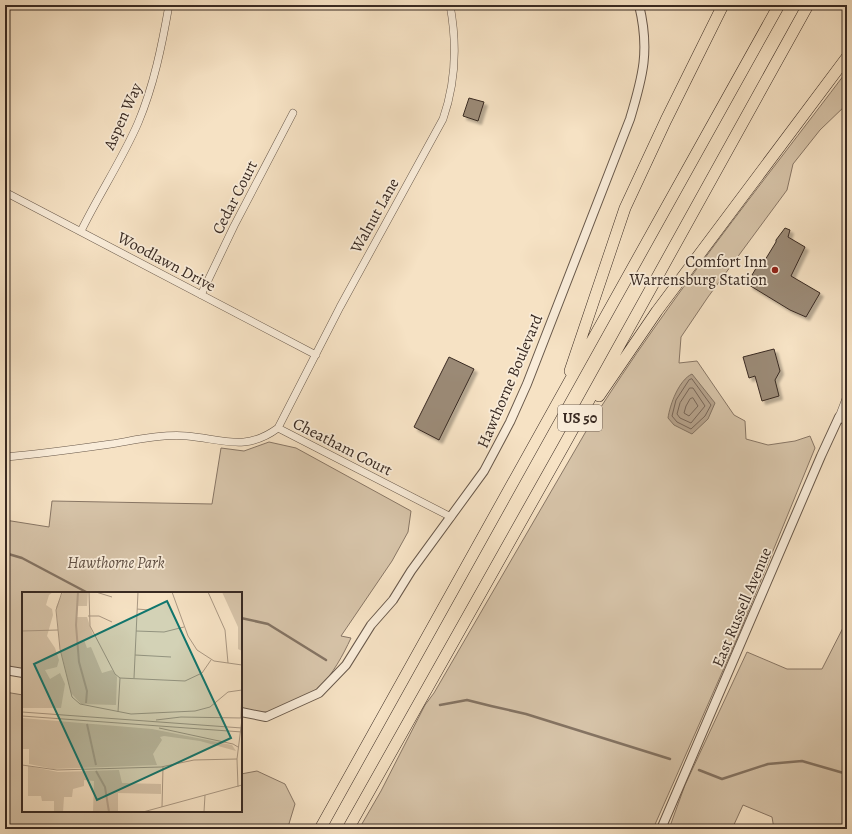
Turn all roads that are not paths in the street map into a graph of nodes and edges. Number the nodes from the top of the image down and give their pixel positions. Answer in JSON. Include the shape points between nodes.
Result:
{"nodes":[{"id":1,"x":169,"y":5,"type":"edge"},
{"id":2,"x":450,"y":5,"type":"edge"},
{"id":3,"x":639,"y":5,"type":"edge"},
{"id":4,"x":723,"y":5,"type":"edge"},
{"id":5,"x":779,"y":5,"type":"edge"},
{"id":6,"x":808,"y":5,"type":"edge"},
{"id":7,"x":847,"y":57,"type":"edge"},
{"id":8,"x":293,"y":113,"type":"dead end"},
{"id":9,"x":5,"y":192,"type":"edge"},
{"id":10,"x":81,"y":231,"type":"junction"},
{"id":11,"x":201,"y":295,"type":"junction"},
{"id":12,"x":316,"y":355,"type":"junction"},
{"id":13,"x":562,"y":395,"type":"junction"},
{"id":14,"x":847,"y":396,"type":"edge"},
{"id":15,"x":839,"y":417,"type":"junction"},
{"id":16,"x":847,"y":421,"type":"edge"},
{"id":17,"x":278,"y":428,"type":"junction"},
{"id":18,"x":563,"y":447,"type":"junction"},
{"id":19,"x":5,"y":457,"type":"edge"},
{"id":20,"x":451,"y":517,"type":"junction"},
{"id":21,"x":5,"y":670,"type":"edge"},
{"id":22,"x":22,"y":673,"type":"edge"},
{"id":23,"x":242,"y":712,"type":"edge"},
{"id":24,"x":320,"y":829,"type":"edge"},
{"id":25,"x":348,"y":829,"type":"edge"},
{"id":26,"x":661,"y":829,"type":"edge"}],
"edges":[{"from":1,"to":10,"type":"street","name":"Aspen Way","via":[[145,105]]},
{"from":2,"to":12,"type":"street","name":"Walnut Lane","via":[[454,24],[455,58],[449,101],[443,119]]},
{"from":3,"to":20,"type":"street","name":"Hawthorne Boulevard","via":[[645,59],[642,80],[630,119],[512,417],[484,471]]},
{"from":4,"to":13,"type":"highway","via":[[625,208]]},
{"from":5,"to":13,"type":"highway","number":"US 50"},
{"from":6,"to":18,"type":"highway","number":"US 50"},
{"from":7,"to":18,"type":"highway","via":[[657,311]]},
{"from":8,"to":11,"type":"street","name":"Cedar Court"},
{"from":9,"to":10,"type":"street","name":"Woodlawn Drive"},
{"from":10,"to":11,"type":"street","name":"Woodlawn Drive"},
{"from":11,"to":12,"type":"street","name":"Woodlawn Drive"},
{"from":12,"to":17,"type":"street","name":"Walnut Lane"},
{"from":13,"to":24,"type":"highway","number":"US 50"},
{"from":14,"to":15,"type":"street","name":"East Russell Avenue"},
{"from":15,"to":16,"type":"street"},
{"from":15,"to":26,"type":"street","name":"East Russell Avenue"},
{"from":17,"to":19,"type":"street","name":"Cheatham Court","via":[[268,436],[247,443],[169,436]]},
{"from":17,"to":20,"type":"street","name":"Cheatham Court"},
{"from":18,"to":25,"type":"highway","number":"US 50"},
{"from":20,"to":23,"type":"street","name":"Hawthorne Boulevard","via":[[393,600],[371,625],[346,665],[319,693],[266,717]]},
{"from":21,"to":22,"type":"street"}]}
